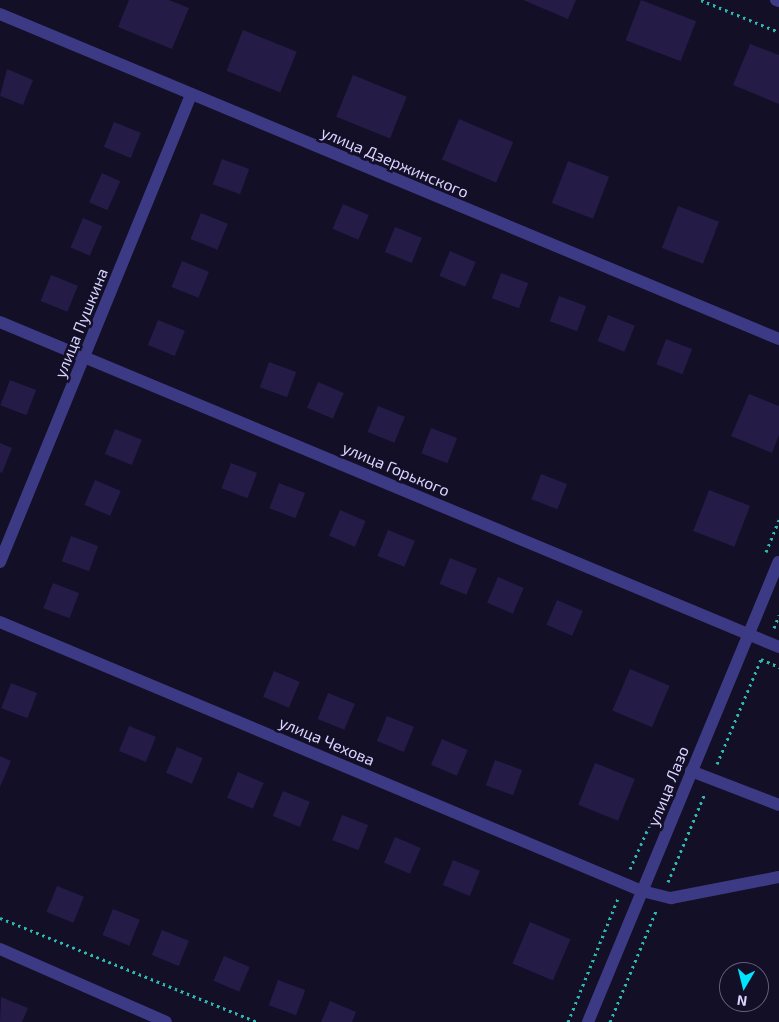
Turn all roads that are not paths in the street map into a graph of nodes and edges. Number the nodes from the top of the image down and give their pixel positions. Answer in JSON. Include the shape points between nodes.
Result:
{"nodes":[{"id":1,"x":0,"y":14,"type":"edge"},
{"id":2,"x":191,"y":95,"type":"junction"},
{"id":3,"x":0,"y":322,"type":"edge"},
{"id":4,"x":779,"y":339,"type":"edge"},
{"id":5,"x":85,"y":356,"type":"junction"},
{"id":6,"x":0,"y":562,"type":"edge"},
{"id":7,"x":779,"y":562,"type":"edge"},
{"id":8,"x":0,"y":622,"type":"edge"},
{"id":9,"x":748,"y":634,"type":"junction"},
{"id":10,"x":773,"y":645,"type":"edge"},
{"id":11,"x":691,"y":771,"type":"junction"},
{"id":12,"x":779,"y":805,"type":"edge"},
{"id":13,"x":779,"y":877,"type":"edge"},
{"id":14,"x":642,"y":890,"type":"junction"},
{"id":15,"x":0,"y":950,"type":"edge"},
{"id":16,"x":140,"y":1017,"type":"edge"},
{"id":17,"x":166,"y":1022,"type":"edge"},
{"id":18,"x":588,"y":1022,"type":"edge"}],
"edges":[{"from":1,"to":2,"type":"street","name":"улица Дзержинского"},
{"from":2,"to":4,"type":"street","name":"улица Дзержинского"},
{"from":2,"to":5,"type":"street","name":"улица Пушкина"},
{"from":3,"to":5,"type":"street","name":"улица Горького"},
{"from":5,"to":6,"type":"street","name":"улица Пушкина"},
{"from":5,"to":9,"type":"street","name":"улица Горького"},
{"from":7,"to":9,"type":"street","name":"улица Лазо"},
{"from":8,"to":14,"type":"street","name":"улица Чехова"},
{"from":9,"to":10,"type":"street","name":"улица Горького"},
{"from":9,"to":11,"type":"street","name":"улица Лазо"},
{"from":11,"to":12,"type":"street"},
{"from":11,"to":14,"type":"street","name":"улица Лазо"},
{"from":13,"to":14,"type":"street","name":"улица Чехова","via":[[662,896]]},
{"from":14,"to":18,"type":"street","name":"улица Лазо"},
{"from":15,"to":16,"type":"street"},
{"from":16,"to":17,"type":"street"}]}
